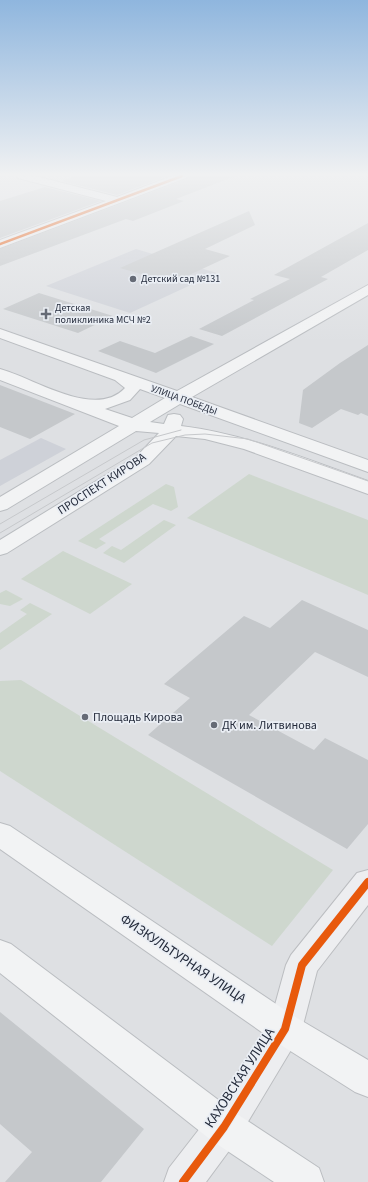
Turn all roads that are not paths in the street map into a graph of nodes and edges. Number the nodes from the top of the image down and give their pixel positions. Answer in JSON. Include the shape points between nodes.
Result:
{"nodes":[{"id":1,"x":34,"y":231,"type":"edge"},
{"id":2,"x":0,"y":244,"type":"edge"},
{"id":3,"x":368,"y":289,"type":"edge"},
{"id":4,"x":0,"y":333,"type":"edge"},
{"id":5,"x":0,"y":374,"type":"edge"},
{"id":6,"x":122,"y":378,"type":"junction"},
{"id":7,"x":178,"y":398,"type":"junction"},
{"id":8,"x":77,"y":402,"type":"junction"},
{"id":9,"x":133,"y":425,"type":"junction"},
{"id":10,"x":172,"y":429,"type":"junction"},
{"id":11,"x":368,"y":466,"type":"edge"},
{"id":12,"x":368,"y":488,"type":"edge"},
{"id":13,"x":0,"y":505,"type":"edge"},
{"id":14,"x":0,"y":548,"type":"edge"},
{"id":15,"x":0,"y":834,"type":"edge"},
{"id":16,"x":368,"y":882,"type":"edge"},
{"id":17,"x":0,"y":954,"type":"edge"},
{"id":18,"x":285,"y":1030,"type":"junction"},
{"id":19,"x":368,"y":1080,"type":"edge"},
{"id":20,"x":224,"y":1127,"type":"junction"},
{"id":21,"x":183,"y":1182,"type":"edge"},
{"id":22,"x":305,"y":1182,"type":"edge"}],
"edges":[{"from":1,"to":2,"type":"street"},
{"from":3,"to":7,"type":"main road"},
{"from":4,"to":6,"type":"main road","name":"УЛИЦА ПОБЕДЫ"},
{"from":5,"to":8,"type":"main road","name":"УЛИЦА ПОБЕДЫ"},
{"from":6,"to":7,"type":"main road","name":"УЛИЦА ПОБЕДЫ"},
{"from":6,"to":8,"type":"main road","via":[[131,384],[133,388],[130,392],[111,402],[92,405]]},
{"from":7,"to":9,"type":"main road"},
{"from":7,"to":10,"type":"main road","name":"ПРОСПЕКТ КИРОВА"},
{"from":7,"to":11,"type":"main road","name":"УЛИЦА ПОБЕДЫ"},
{"from":8,"to":9,"type":"main road","name":"УЛИЦА ПОБЕДЫ"},
{"from":9,"to":10,"type":"main road","name":"УЛИЦА ПОБЕДЫ"},
{"from":9,"to":13,"type":"main road"},
{"from":10,"to":12,"type":"main road","name":"УЛИЦА ПОБЕДЫ","via":[[250,445]]},
{"from":10,"to":14,"type":"main road","name":"ПРОСПЕКТ КИРОВА","via":[[143,460]]},
{"from":15,"to":18,"type":"main road","name":"ФИЗКУЛЬТУРНАЯ УЛИЦА"},
{"from":16,"to":18,"type":"street","name":"КАХОВСКАЯ УЛИЦА","via":[[302,965]]},
{"from":17,"to":20,"type":"main road"},
{"from":18,"to":19,"type":"main road","name":"ФИЗКУЛЬТУРНАЯ УЛИЦА"},
{"from":18,"to":20,"type":"street","name":"КАХОВСКАЯ УЛИЦА"},
{"from":20,"to":21,"type":"street","name":"КАХОВСКАЯ УЛИЦА"},
{"from":20,"to":22,"type":"main road"}]}
